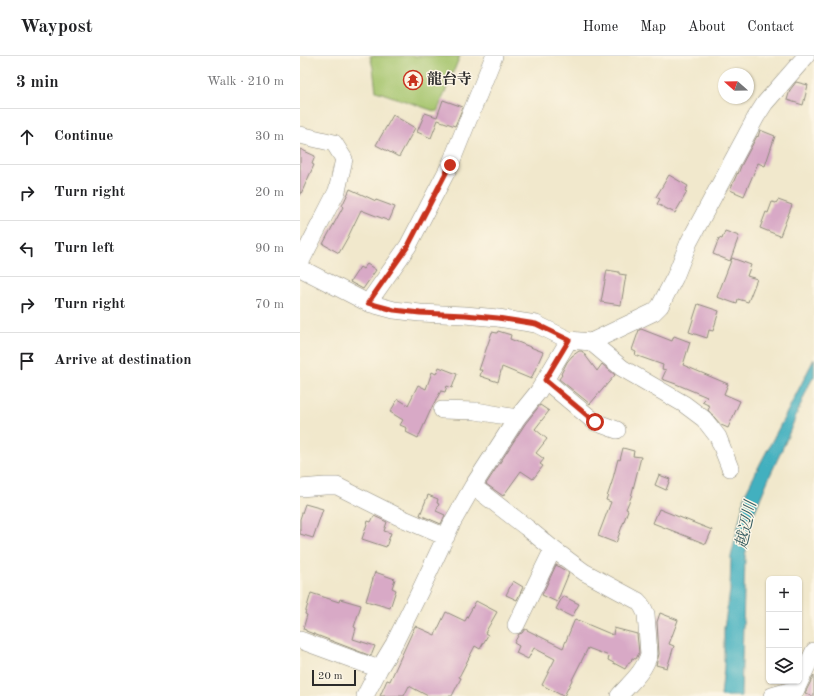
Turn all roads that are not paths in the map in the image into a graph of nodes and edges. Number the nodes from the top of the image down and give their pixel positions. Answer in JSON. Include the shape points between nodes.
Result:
{"nodes":[{"id":1,"x":494,"y":56,"type":"edge"},
{"id":2,"x":806,"y":56,"type":"edge"},
{"id":3,"x":300,"y":135,"type":"edge"},
{"id":4,"x":300,"y":263,"type":"edge"},
{"id":5,"x":300,"y":268,"type":"edge"},
{"id":6,"x":368,"y":303,"type":"junction"},
{"id":7,"x":569,"y":340,"type":"junction"},
{"id":8,"x":591,"y":342,"type":"junction"},
{"id":9,"x":545,"y":380,"type":"junction"},
{"id":10,"x":442,"y":410,"type":"dead end"},
{"id":11,"x":517,"y":418,"type":"junction"},
{"id":12,"x":617,"y":430,"type":"dead end"},
{"id":13,"x":730,"y":468,"type":"dead end"},
{"id":14,"x":473,"y":486,"type":"junction"},
{"id":15,"x":300,"y":488,"type":"edge"},
{"id":16,"x":446,"y":537,"type":"junction"},
{"id":17,"x":553,"y":549,"type":"junction"},
{"id":18,"x":516,"y":625,"type":"dead end"},
{"id":19,"x":300,"y":640,"type":"edge"},
{"id":20,"x":814,"y":650,"type":"edge"},
{"id":21,"x":379,"y":668,"type":"junction"},
{"id":22,"x":794,"y":692,"type":"edge"},
{"id":23,"x":365,"y":696,"type":"edge"},
{"id":24,"x":619,"y":696,"type":"edge"},
{"id":25,"x":772,"y":696,"type":"edge"}],
"edges":[{"from":1,"to":6,"type":"street","via":[[450,165],[408,246]]},
{"from":2,"to":8,"type":"street","via":[[756,116],[689,242],[660,306],[654,312]]},
{"from":3,"to":4,"type":"street","via":[[334,143],[344,159],[337,191]]},
{"from":5,"to":6,"type":"street"},
{"from":6,"to":7,"type":"street","via":[[394,310],[498,318],[536,324]]},
{"from":7,"to":8,"type":"street"},
{"from":7,"to":9,"type":"street"},
{"from":8,"to":13,"type":"street","via":[[622,368],[704,418],[718,437]]},
{"from":9,"to":11,"type":"street"},
{"from":9,"to":12,"type":"street","via":[[595,422]]},
{"from":10,"to":11,"type":"street","via":[[476,411]]},
{"from":11,"to":14,"type":"street"},
{"from":14,"to":16,"type":"street"},
{"from":14,"to":17,"type":"street"},
{"from":15,"to":16,"type":"street","via":[[337,486]]},
{"from":16,"to":21,"type":"street"},
{"from":17,"to":18,"type":"street"},
{"from":17,"to":24,"type":"street","via":[[584,572],[638,602],[644,609],[648,658],[646,664]]},
{"from":19,"to":21,"type":"street"},
{"from":20,"to":22,"type":"street"},
{"from":21,"to":23,"type":"street"},
{"from":22,"to":25,"type":"street"}]}
